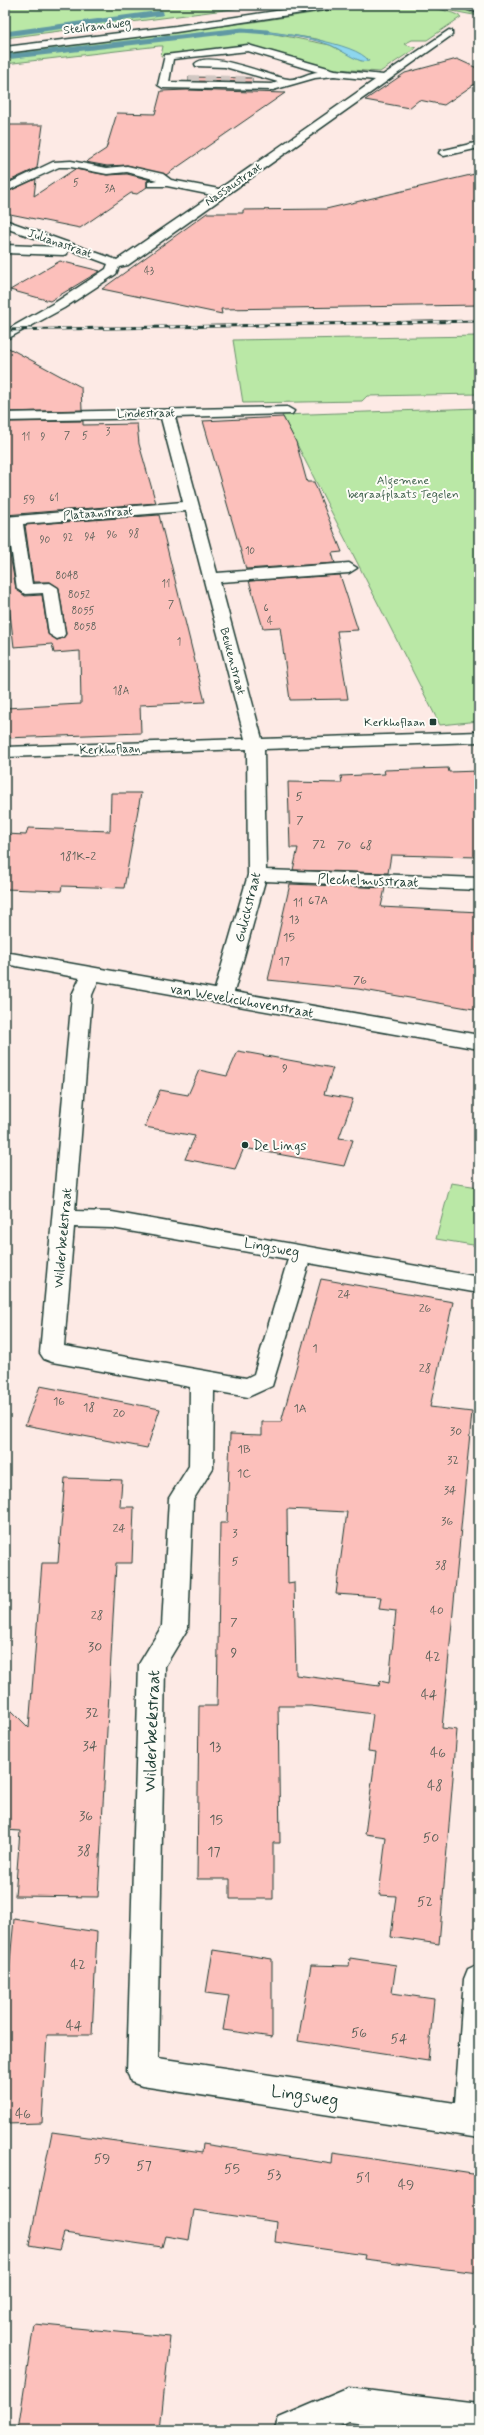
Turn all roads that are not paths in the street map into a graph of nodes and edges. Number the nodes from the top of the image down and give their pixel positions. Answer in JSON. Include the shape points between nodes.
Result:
{"nodes":[{"id":1,"x":283,"y":5,"type":"edge"},
{"id":2,"x":335,"y":5,"type":"edge"},
{"id":3,"x":465,"y":5,"type":"edge"},
{"id":4,"x":475,"y":5,"type":"edge"},
{"id":5,"x":479,"y":9,"type":"edge"},
{"id":6,"x":449,"y":33,"type":"dead end"},
{"id":7,"x":5,"y":41,"type":"edge"},
{"id":8,"x":5,"y":50,"type":"edge"},
{"id":9,"x":168,"y":72,"type":"junction"},
{"id":10,"x":197,"y":73,"type":"dead end"},
{"id":11,"x":334,"y":73,"type":"junction"},
{"id":12,"x":256,"y":77,"type":"junction"},
{"id":13,"x":384,"y":78,"type":"junction"},
{"id":14,"x":189,"y":80,"type":"tunnel mouth"},
{"id":15,"x":291,"y":82,"type":"junction"},
{"id":16,"x":479,"y":145,"type":"edge"},
{"id":17,"x":444,"y":153,"type":"dead end"},
{"id":18,"x":5,"y":189,"type":"edge"},
{"id":19,"x":220,"y":193,"type":"junction"},
{"id":20,"x":5,"y":224,"type":"edge"},
{"id":21,"x":5,"y":249,"type":"edge"},
{"id":22,"x":78,"y":249,"type":"junction"},
{"id":23,"x":114,"y":264,"type":"junction"},
{"id":24,"x":11,"y":333,"type":"edge"},
{"id":25,"x":287,"y":411,"type":"dead end"},
{"id":26,"x":167,"y":413,"type":"junction"},
{"id":27,"x":5,"y":418,"type":"edge"},
{"id":28,"x":192,"y":506,"type":"junction"},
{"id":29,"x":10,"y":520,"type":"edge"},
{"id":30,"x":349,"y":568,"type":"dead end"},
{"id":31,"x":211,"y":578,"type":"junction"},
{"id":32,"x":57,"y":634,"type":"dead end"},
{"id":33,"x":479,"y":737,"type":"edge"},
{"id":34,"x":255,"y":744,"type":"junction"},
{"id":35,"x":5,"y":752,"type":"edge"},
{"id":36,"x":257,"y":875,"type":"junction"},
{"id":37,"x":479,"y":884,"type":"edge"},
{"id":38,"x":5,"y":958,"type":"edge"},
{"id":39,"x":92,"y":973,"type":"junction"},
{"id":40,"x":223,"y":996,"type":"junction"},
{"id":41,"x":479,"y":1042,"type":"edge"},
{"id":42,"x":64,"y":1219,"type":"junction"},
{"id":43,"x":301,"y":1252,"type":"junction"},
{"id":44,"x":479,"y":1286,"type":"edge"},
{"id":45,"x":202,"y":1380,"type":"junction"},
{"id":46,"x":479,"y":1979,"type":"edge"},
{"id":47,"x":142,"y":2071,"type":"joint"},
{"id":48,"x":474,"y":2120,"type":"edge"},
{"id":49,"x":479,"y":2421,"type":"edge"},
{"id":50,"x":291,"y":2430,"type":"edge"}],
"edges":[{"from":1,"to":7,"type":"street","name":"Steilrandweg"},
{"from":2,"to":8,"type":"street","name":"Steilrandweg","via":[[176,29]]},
{"from":3,"to":5,"type":"street"},
{"from":4,"to":5,"type":"street"},
{"from":6,"to":13,"type":"street","name":"Nassaustraat"},
{"from":9,"to":11,"type":"street","via":[[169,57],[248,48]]},
{"from":9,"to":12,"type":"street","via":[[225,64]]},
{"from":9,"to":14,"type":"street"},
{"from":9,"to":15,"type":"street","via":[[163,85],[257,87],[279,86]]},
{"from":10,"to":12,"type":"street"},
{"from":11,"to":13,"type":"street"},
{"from":11,"to":15,"type":"street","via":[[314,75]]},
{"from":12,"to":15,"type":"street"},
{"from":13,"to":19,"type":"street","name":"Nassaustraat"},
{"from":16,"to":17,"type":"street"},
{"from":18,"to":19,"type":"street","via":[[57,164],[71,164],[107,171],[114,178],[147,184],[167,182]]},
{"from":19,"to":23,"type":"street","name":"Nassaustraat","via":[[124,262]]},
{"from":20,"to":22,"type":"street","name":"Julianastraat"},
{"from":21,"to":22,"type":"street"},
{"from":22,"to":23,"type":"street","name":"Julianastraat","via":[[111,260]]},
{"from":23,"to":24,"type":"street","name":"Nassaustraat","via":[[112,272]]},
{"from":25,"to":26,"type":"street","name":"Lindestraat"},
{"from":26,"to":27,"type":"street","name":"Lindestraat"},
{"from":26,"to":28,"type":"street","name":"Beukenstraat"},
{"from":28,"to":29,"type":"street","name":"Plataanstraat"},
{"from":28,"to":31,"type":"street","name":"Beukenstraat"},
{"from":29,"to":32,"type":"street","via":[[25,589],[50,588]]},
{"from":30,"to":31,"type":"street"},
{"from":31,"to":34,"type":"street","name":"Beukenstraat"},
{"from":33,"to":34,"type":"street","name":"Kerkhoflaan"},
{"from":34,"to":35,"type":"street","name":"Kerkhoflaan"},
{"from":34,"to":36,"type":"street","name":"Gulickstraat"},
{"from":36,"to":37,"type":"street","name":"Plechelmusstraat"},
{"from":36,"to":40,"type":"street","name":"Gulickstraat"},
{"from":38,"to":39,"type":"street","name":"van Wevelickhovenstraat"},
{"from":39,"to":40,"type":"street","name":"van Wevelickhovenstraat"},
{"from":39,"to":42,"type":"street","name":"Wilderbeekstraat","via":[[82,995]]},
{"from":40,"to":41,"type":"street","name":"van Wevelickhovenstraat"},
{"from":42,"to":43,"type":"street","name":"Lingsweg","via":[[112,1220]]},
{"from":42,"to":45,"type":"street","name":"Wilderbeekstraat","via":[[52,1353]]},
{"from":43,"to":44,"type":"street","name":"Lingsweg"},
{"from":43,"to":45,"type":"street","name":"Wilderbeekstraat","via":[[264,1380],[248,1388]]},
{"from":45,"to":47,"type":"street","name":"Wilderbeekstraat","via":[[201,1468],[180,1498],[175,1628],[152,1664]]},
{"from":46,"to":48,"type":"street","name":"Lingsweg"},
{"from":47,"to":48,"type":"street","name":"Lingsweg"},
{"from":49,"to":50,"type":"street","via":[[349,2406]]}]}
